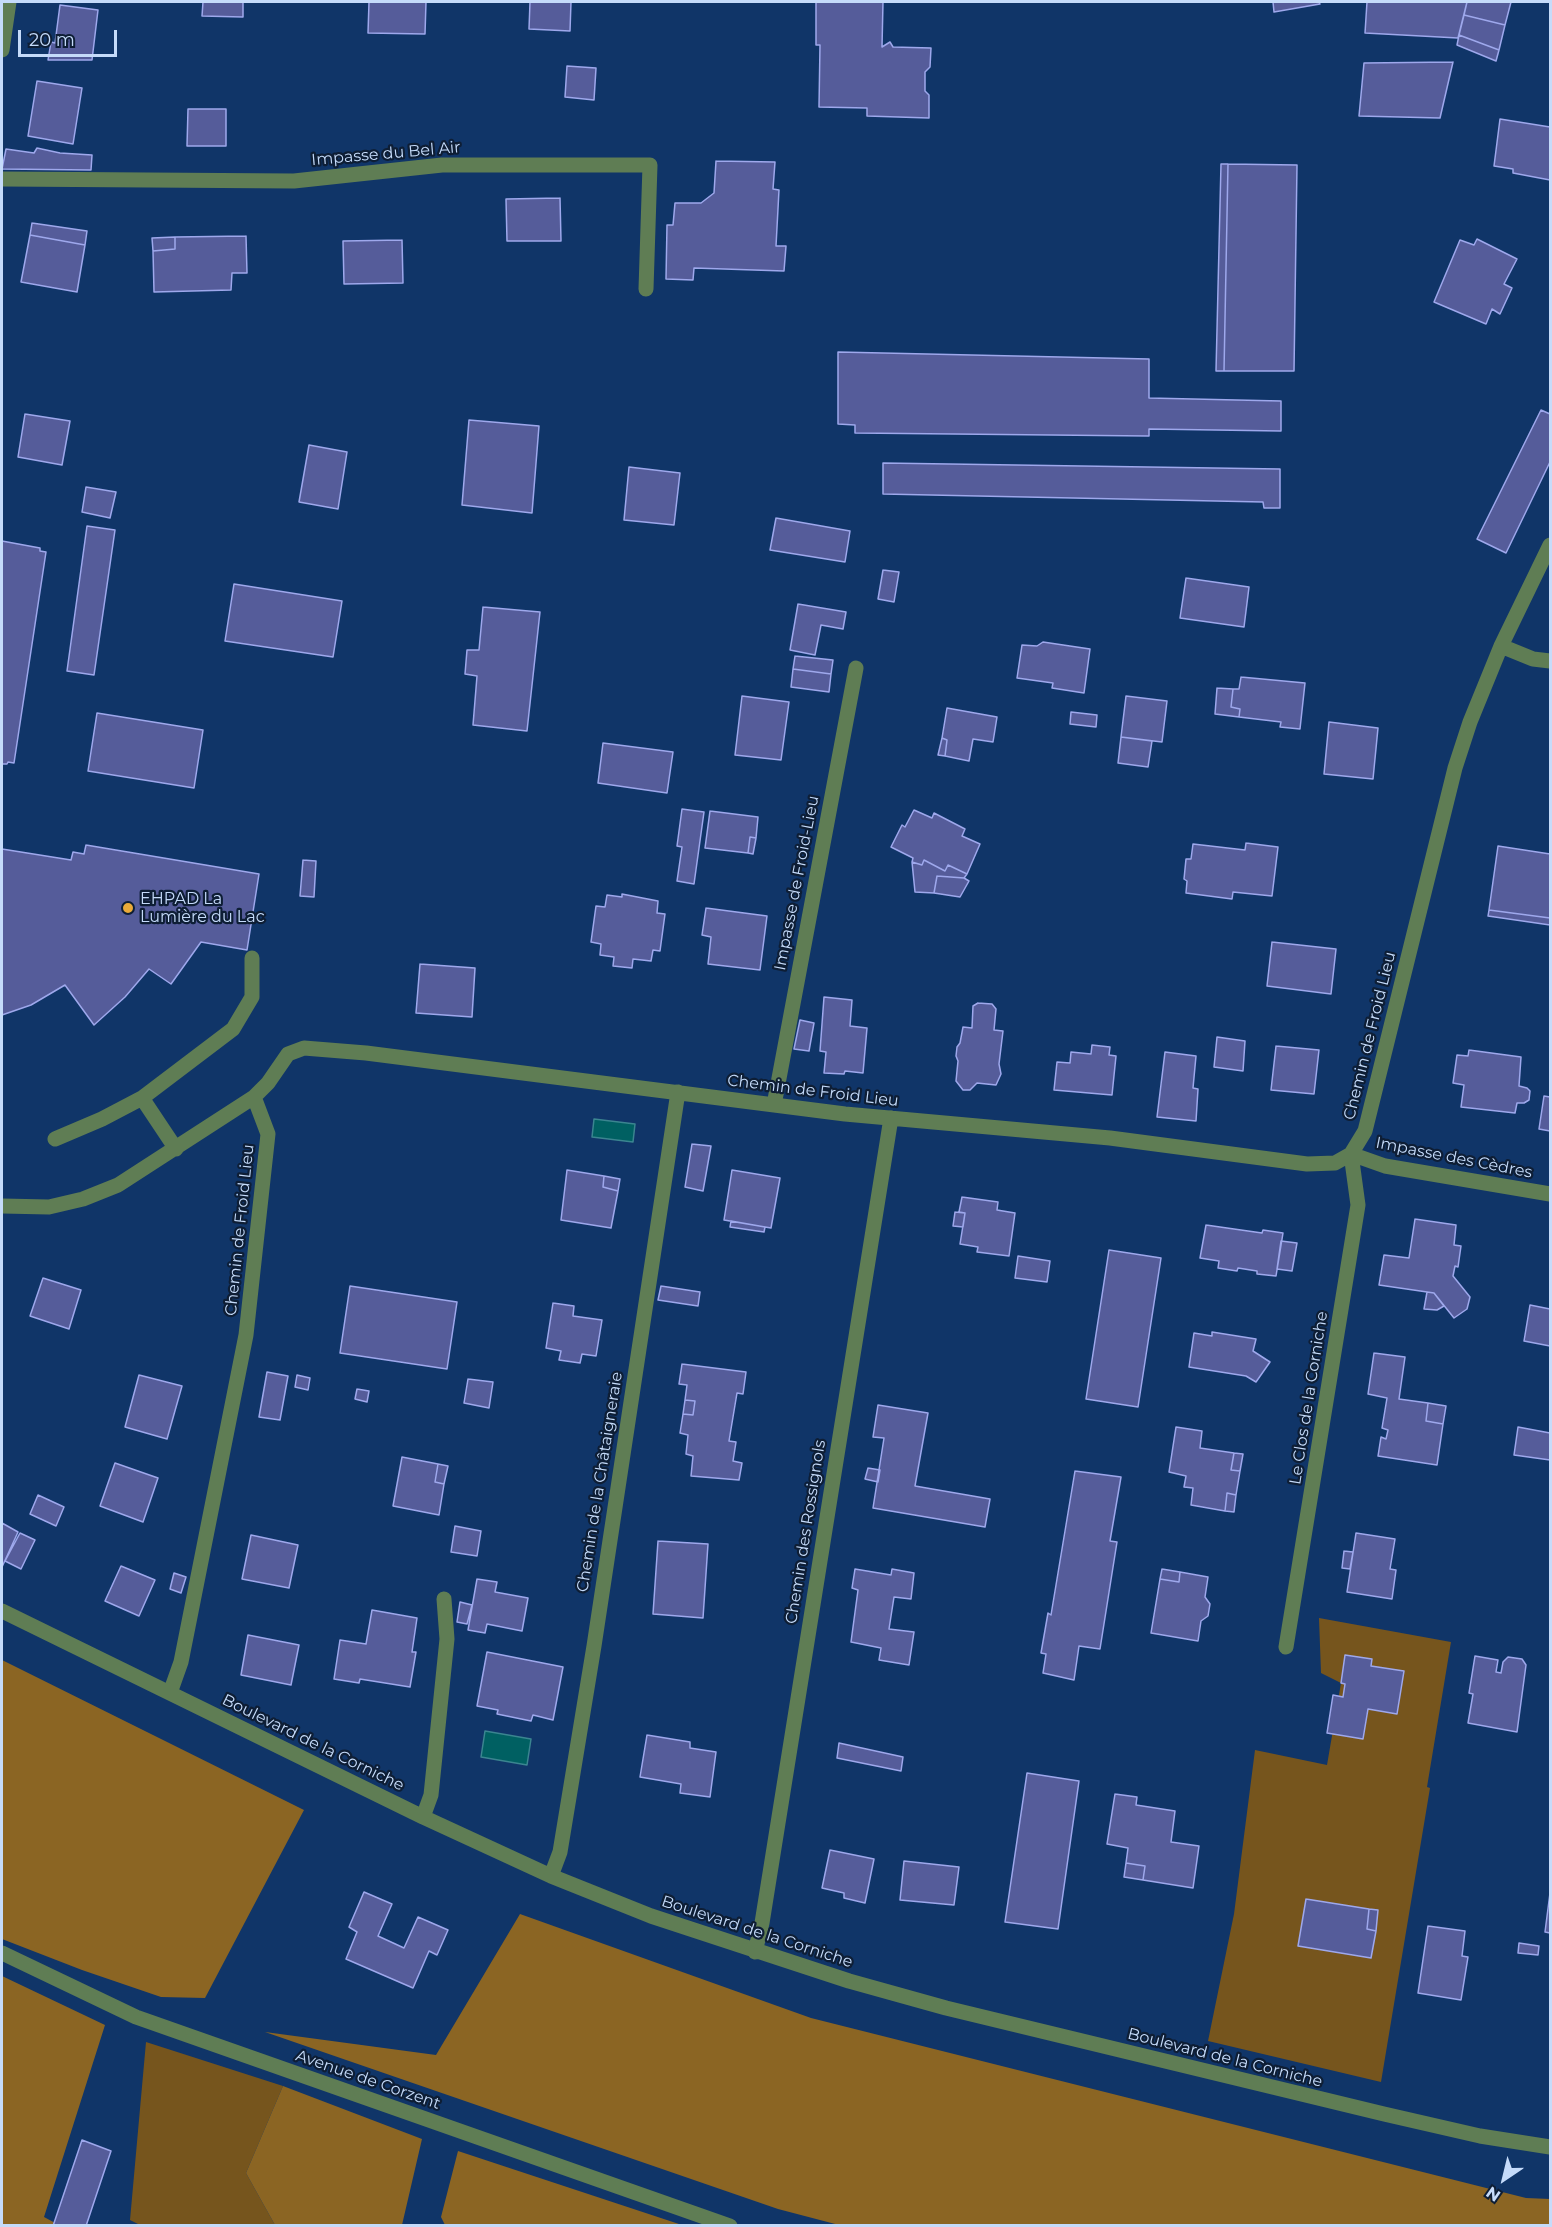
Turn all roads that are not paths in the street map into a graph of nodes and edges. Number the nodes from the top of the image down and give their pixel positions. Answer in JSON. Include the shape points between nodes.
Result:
{"nodes":[{"id":1,"x":9,"y":2,"type":"edge"},
{"id":2,"x":2,"y":50,"type":"edge"},
{"id":3,"x":2,"y":179,"type":"edge"},
{"id":4,"x":646,"y":289,"type":"dead end"},
{"id":5,"x":1551,"y":545,"type":"edge"},
{"id":6,"x":1501,"y":646,"type":"junction"},
{"id":7,"x":1551,"y":660,"type":"edge"},
{"id":8,"x":856,"y":668,"type":"dead end"},
{"id":9,"x":252,"y":958,"type":"dead end"},
{"id":10,"x":678,"y":1092,"type":"junction"},
{"id":11,"x":254,"y":1097,"type":"junction"},
{"id":12,"x":142,"y":1098,"type":"junction"},
{"id":13,"x":774,"y":1105,"type":"junction"},
{"id":14,"x":891,"y":1118,"type":"junction"},
{"id":15,"x":55,"y":1138,"type":"dead end"},
{"id":16,"x":176,"y":1149,"type":"junction"},
{"id":17,"x":1351,"y":1155,"type":"junction"},
{"id":18,"x":1551,"y":1194,"type":"edge"},
{"id":19,"x":2,"y":1206,"type":"edge"},
{"id":20,"x":444,"y":1599,"type":"dead end"},
{"id":21,"x":2,"y":1611,"type":"edge"},
{"id":22,"x":1286,"y":1647,"type":"dead end"},
{"id":23,"x":170,"y":1693,"type":"junction"},
{"id":24,"x":423,"y":1817,"type":"junction"},
{"id":25,"x":551,"y":1876,"type":"junction"},
{"id":26,"x":755,"y":1952,"type":"junction"},
{"id":27,"x":2,"y":1953,"type":"edge"},
{"id":28,"x":1551,"y":2147,"type":"edge"},
{"id":29,"x":730,"y":2226,"type":"edge"}],
"edges":[{"from":1,"to":2,"type":"street"},
{"from":3,"to":4,"type":"street","name":"Impasse du Bel Air","via":[[294,181],[442,165],[650,165]]},
{"from":5,"to":6,"type":"street","name":"Chemin de Froid Lieu"},
{"from":6,"to":7,"type":"street","via":[[1533,659]]},
{"from":6,"to":17,"type":"street","name":"Chemin de Froid Lieu","via":[[1455,768],[1365,1131]]},
{"from":8,"to":13,"type":"street","name":"Impasse de Froid-Lieu"},
{"from":9,"to":12,"type":"street","via":[[252,997],[233,1029]]},
{"from":10,"to":11,"type":"street","name":"Chemin de Froid Lieu","via":[[304,1048],[288,1054]]},
{"from":10,"to":13,"type":"street","name":"Chemin de Froid Lieu"},
{"from":10,"to":25,"type":"street","name":"Chemin de la Châtaigneraie","via":[[594,1646],[560,1852]]},
{"from":11,"to":16,"type":"street"},
{"from":11,"to":23,"type":"street","name":"Chemin de Froid Lieu","via":[[268,1134],[246,1335],[181,1662]]},
{"from":12,"to":15,"type":"street"},
{"from":12,"to":16,"type":"street"},
{"from":13,"to":14,"type":"street","name":"Chemin de Froid Lieu"},
{"from":14,"to":17,"type":"street","name":"Chemin de Froid Lieu","via":[[1110,1138],[1307,1164],[1335,1163]]},
{"from":14,"to":26,"type":"street","name":"Chemin des Rossignols"},
{"from":16,"to":19,"type":"street","via":[[118,1185],[83,1200],[49,1207]]},
{"from":17,"to":18,"type":"street","name":"Impasse des Cèdres","via":[[1385,1166]]},
{"from":17,"to":22,"type":"street","name":"Le Clos de la Corniche","via":[[1358,1205]]},
{"from":20,"to":24,"type":"street","via":[[446,1650],[431,1795]]},
{"from":21,"to":23,"type":"street","name":"Boulevard de la Corniche"},
{"from":23,"to":24,"type":"street","name":"Boulevard de la Corniche"},
{"from":24,"to":25,"type":"street","name":"Boulevard de la Corniche"},
{"from":25,"to":26,"type":"street","name":"Boulevard de la Corniche"},
{"from":26,"to":28,"type":"street","name":"Boulevard de la Corniche","via":[[963,2012],[1384,2114]]},
{"from":27,"to":29,"type":"street","name":"Avenue de Corzent","via":[[136,2018]]}]}
